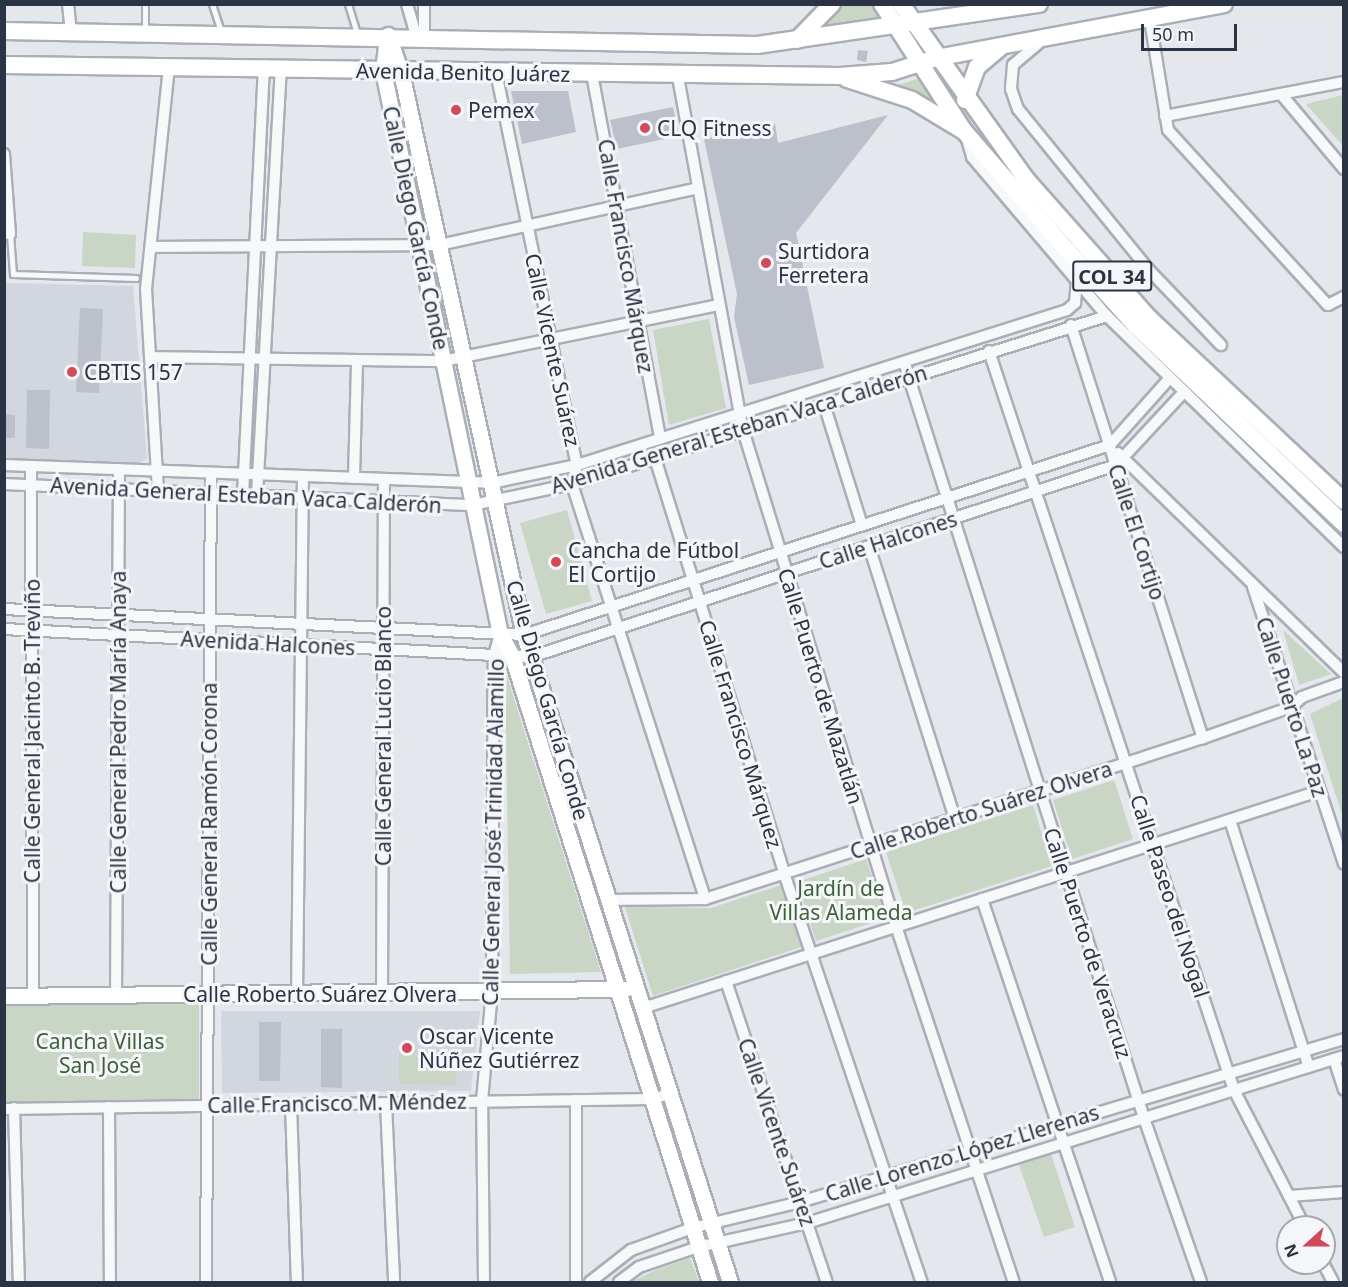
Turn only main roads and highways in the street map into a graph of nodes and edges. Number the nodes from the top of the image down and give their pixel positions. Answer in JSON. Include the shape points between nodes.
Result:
{"nodes":[{"id":1,"x":832,"y":4,"type":"edge"},
{"id":2,"x":882,"y":4,"type":"edge"},
{"id":3,"x":901,"y":4,"type":"edge"},
{"id":4,"x":958,"y":4,"type":"edge"},
{"id":5,"x":1039,"y":4,"type":"edge"},
{"id":6,"x":1224,"y":4,"type":"edge"},
{"id":7,"x":991,"y":13,"type":"junction"},
{"id":8,"x":904,"y":24,"type":"junction"},
{"id":9,"x":4,"y":31,"type":"edge"},
{"id":10,"x":797,"y":41,"type":"junction"},
{"id":11,"x":1001,"y":47,"type":"junction"},
{"id":12,"x":928,"y":61,"type":"junction"},
{"id":13,"x":4,"y":64,"type":"edge"},
{"id":14,"x":840,"y":76,"type":"junction"},
{"id":15,"x":965,"y":100,"type":"junction"},
{"id":16,"x":964,"y":130,"type":"junction"},
{"id":17,"x":1344,"y":501,"type":"edge"},
{"id":18,"x":1344,"y":524,"type":"edge"}],
"edges":[{"from":1,"to":10,"type":"main road"},
{"from":2,"to":8,"type":"main road"},
{"from":3,"to":8,"type":"main road"},
{"from":4,"to":7,"type":"main road"},
{"from":5,"to":7,"type":"main road","name":"Avenida Benito Juárez"},
{"from":6,"to":11,"type":"main road","name":"Avenida Benito Juárez"},
{"from":7,"to":8,"type":"main road","name":"Avenida Benito Juárez"},
{"from":8,"to":10,"type":"main road","name":"Avenida Benito Juárez"},
{"from":8,"to":12,"type":"main road","number":"COL 34"},
{"from":9,"to":10,"type":"main road","name":"Avenida Benito Juárez","via":[[220,31],[757,45]]},
{"from":11,"to":12,"type":"main road","name":"Avenida Benito Juárez"},
{"from":11,"to":15,"type":"main road","via":[[977,67]]},
{"from":12,"to":14,"type":"main road","name":"Avenida Benito Juárez","via":[[892,72]]},
{"from":12,"to":15,"type":"main road","number":"COL 34"},
{"from":12,"to":16,"type":"main road","number":"COL 34"},
{"from":13,"to":14,"type":"main road","name":"Avenida Benito Juárez","via":[[678,77]]},
{"from":14,"to":16,"type":"main road","via":[[912,100]]},
{"from":15,"to":17,"type":"main road","number":"COL 34","via":[[1025,178],[1149,318]]},
{"from":16,"to":18,"type":"main road","number":"COL 34","via":[[1136,326]]}]}
